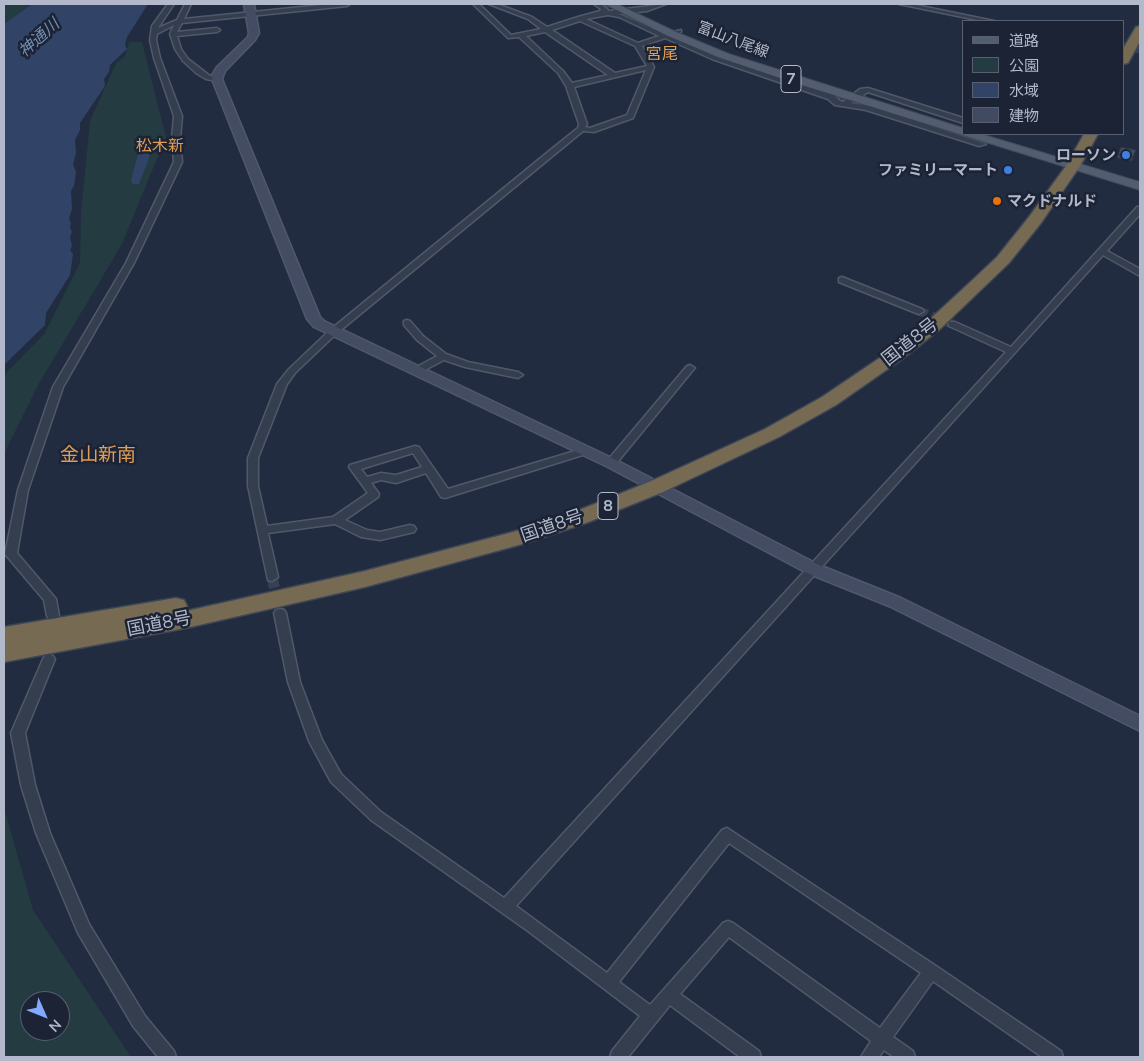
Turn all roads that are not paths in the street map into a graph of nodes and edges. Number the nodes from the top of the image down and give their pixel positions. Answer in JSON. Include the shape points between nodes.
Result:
{"nodes":[{"id":1,"x":171,"y":4,"type":"edge"},
{"id":2,"x":188,"y":4,"type":"edge"},
{"id":3,"x":347,"y":4,"type":"edge"},
{"id":4,"x":476,"y":4,"type":"edge"},
{"id":5,"x":492,"y":4,"type":"edge"},
{"id":6,"x":597,"y":4,"type":"edge"},
{"id":7,"x":663,"y":4,"type":"edge"},
{"id":8,"x":902,"y":4,"type":"edge"},
{"id":9,"x":608,"y":8,"type":"edge"},
{"id":10,"x":626,"y":8,"type":"edge"},
{"id":11,"x":250,"y":9,"type":"edge"},
{"id":12,"x":580,"y":18,"type":"junction"},
{"id":13,"x":986,"y":20,"type":"edge"},
{"id":14,"x":178,"y":21,"type":"junction"},
{"id":15,"x":548,"y":29,"type":"junction"},
{"id":16,"x":217,"y":30,"type":"dead end"},
{"id":17,"x":1140,"y":30,"type":"edge"},
{"id":18,"x":154,"y":33,"type":"junction"},
{"id":19,"x":173,"y":34,"type":"junction"},
{"id":20,"x":671,"y":34,"type":"junction"},
{"id":21,"x":521,"y":35,"type":"junction"},
{"id":22,"x":638,"y":45,"type":"junction"},
{"id":23,"x":1140,"y":48,"type":"edge"},
{"id":24,"x":1124,"y":58,"type":"edge"},
{"id":25,"x":651,"y":67,"type":"junction"},
{"id":26,"x":614,"y":76,"type":"junction"},
{"id":27,"x":1124,"y":76,"type":"edge"},
{"id":28,"x":217,"y":79,"type":"junction"},
{"id":29,"x":570,"y":86,"type":"junction"},
{"id":30,"x":852,"y":99,"type":"junction"},
{"id":31,"x":962,"y":121,"type":"edge"},
{"id":32,"x":581,"y":128,"type":"junction"},
{"id":33,"x":962,"y":128,"type":"edge"},
{"id":34,"x":962,"y":132,"type":"edge"},
{"id":35,"x":962,"y":133,"type":"edge"},
{"id":36,"x":968,"y":135,"type":"edge"},
{"id":37,"x":973,"y":135,"type":"edge"},
{"id":38,"x":1078,"y":135,"type":"edge"},
{"id":39,"x":1090,"y":135,"type":"edge"},
{"id":40,"x":983,"y":139,"type":"edge"},
{"id":41,"x":1068,"y":162,"type":"junction"},
{"id":42,"x":1140,"y":182,"type":"edge"},
{"id":43,"x":1140,"y":186,"type":"edge"},
{"id":44,"x":1140,"y":209,"type":"edge"},
{"id":45,"x":1102,"y":251,"type":"junction"},
{"id":46,"x":1140,"y":273,"type":"edge"},
{"id":47,"x":842,"y":280,"type":"dead end"},
{"id":48,"x":919,"y":311,"type":"tunnel mouth"},
{"id":49,"x":407,"y":323,"type":"dead end"},
{"id":50,"x":952,"y":324,"type":"tunnel mouth"},
{"id":51,"x":333,"y":332,"type":"junction"},
{"id":52,"x":1012,"y":351,"type":"junction"},
{"id":53,"x":443,"y":356,"type":"junction"},
{"id":54,"x":690,"y":368,"type":"dead end"},
{"id":55,"x":416,"y":371,"type":"junction"},
{"id":56,"x":518,"y":375,"type":"dead end"},
{"id":57,"x":585,"y":451,"type":"junction"},
{"id":58,"x":611,"y":463,"type":"junction"},
{"id":59,"x":428,"y":468,"type":"junction"},
{"id":60,"x":364,"y":481,"type":"junction"},
{"id":61,"x":651,"y":484,"type":"junction"},
{"id":62,"x":336,"y":520,"type":"junction"},
{"id":63,"x":410,"y":529,"type":"dead end"},
{"id":64,"x":262,"y":530,"type":"junction"},
{"id":65,"x":813,"y":569,"type":"junction"},
{"id":66,"x":272,"y":577,"type":"tunnel mouth"},
{"id":67,"x":280,"y":613,"type":"tunnel mouth"},
{"id":68,"x":52,"y":616,"type":"dead end"},
{"id":69,"x":4,"y":645,"type":"edge"},
{"id":70,"x":50,"y":659,"type":"dead end"},
{"id":71,"x":1140,"y":724,"type":"edge"},
{"id":72,"x":506,"y":907,"type":"junction"},
{"id":73,"x":931,"y":971,"type":"junction"},
{"id":74,"x":608,"y":984,"type":"junction"},
{"id":75,"x":670,"y":996,"type":"junction"},
{"id":76,"x":651,"y":1016,"type":"junction"},
{"id":77,"x":882,"y":1039,"type":"junction"},
{"id":78,"x":168,"y":1057,"type":"edge"},
{"id":79,"x":618,"y":1057,"type":"edge"},
{"id":80,"x":753,"y":1057,"type":"edge"},
{"id":81,"x":869,"y":1057,"type":"edge"},
{"id":82,"x":907,"y":1057,"type":"edge"},
{"id":83,"x":1055,"y":1057,"type":"edge"}],
"edges":[{"from":1,"to":18,"type":"street","via":[[155,26]]},
{"from":2,"to":14,"type":"street"},
{"from":3,"to":11,"type":"street"},
{"from":4,"to":21,"type":"street","via":[[510,37]]},
{"from":5,"to":15,"type":"street","via":[[530,18]]},
{"from":6,"to":9,"type":"street","via":[[604,8],[603,11]]},
{"from":7,"to":10,"type":"street"},
{"from":8,"to":13,"type":"street"},
{"from":9,"to":10,"type":"main road","name":"富山八尾線","number":"7"},
{"from":9,"to":12,"type":"street"},
{"from":9,"to":20,"type":"street"},
{"from":10,"to":20,"type":"main road","name":"富山八尾線","number":"7"},
{"from":11,"to":14,"type":"street"},
{"from":11,"to":28,"type":"street","via":[[252,38],[220,70]]},
{"from":12,"to":15,"type":"street"},
{"from":12,"to":22,"type":"street"},
{"from":14,"to":18,"type":"street"},
{"from":14,"to":19,"type":"street"},
{"from":15,"to":21,"type":"street"},
{"from":15,"to":26,"type":"street"},
{"from":16,"to":19,"type":"street"},
{"from":17,"to":24,"type":"highway"},
{"from":18,"to":68,"type":"street","via":[[157,58],[178,116],[178,162],[130,263],[58,387],[23,490],[13,545],[12,554],[50,599]]},
{"from":19,"to":28,"type":"street","via":[[185,60],[208,78]]},
{"from":20,"to":22,"type":"street"},
{"from":20,"to":30,"type":"main road","name":"富山八尾線","number":"7"},
{"from":21,"to":29,"type":"street","via":[[562,72]]},
{"from":22,"to":25,"type":"street"},
{"from":23,"to":27,"type":"highway"},
{"from":25,"to":26,"type":"street"},
{"from":25,"to":32,"type":"street","via":[[630,116],[591,130]]},
{"from":26,"to":29,"type":"street"},
{"from":28,"to":51,"type":"street","via":[[314,319]]},
{"from":29,"to":32,"type":"street","via":[[582,118]]},
{"from":30,"to":31,"type":"street","via":[[868,90]]},
{"from":30,"to":33,"type":"main road","name":"富山八尾線","number":"7"},
{"from":30,"to":34,"type":"main road","name":"富山八尾線","number":"7"},
{"from":30,"to":35,"type":"street","via":[[867,108]]},
{"from":32,"to":51,"type":"street"},
{"from":36,"to":40,"type":"street"},
{"from":37,"to":41,"type":"main road"},
{"from":38,"to":41,"type":"highway","name":"国道8号","number":"8"},
{"from":39,"to":41,"type":"highway","name":"国道8号","number":"8"},
{"from":40,"to":41,"type":"main road"},
{"from":41,"to":42,"type":"main road"},
{"from":41,"to":43,"type":"main road"},
{"from":41,"to":61,"type":"highway","name":"国道8号","number":"8","via":[[1036,220],[1003,260],[934,325],[896,355],[772,433]]},
{"from":44,"to":45,"type":"street"},
{"from":45,"to":46,"type":"street"},
{"from":45,"to":52,"type":"street"},
{"from":47,"to":48,"type":"street"},
{"from":49,"to":53,"type":"street"},
{"from":50,"to":52,"type":"street"},
{"from":51,"to":55,"type":"street"},
{"from":51,"to":64,"type":"street","via":[[282,384],[258,442],[253,458],[253,486]]},
{"from":52,"to":65,"type":"street"},
{"from":53,"to":55,"type":"street"},
{"from":53,"to":56,"type":"street"},
{"from":54,"to":58,"type":"street"},
{"from":55,"to":57,"type":"street"},
{"from":57,"to":58,"type":"street"},
{"from":57,"to":59,"type":"street","via":[[445,494]]},
{"from":58,"to":61,"type":"street"},
{"from":59,"to":60,"type":"street","via":[[396,480],[380,476]]},
{"from":59,"to":60,"type":"street","via":[[415,449],[354,467]]},
{"from":60,"to":62,"type":"street","via":[[374,494]]},
{"from":61,"to":65,"type":"street"},
{"from":61,"to":69,"type":"highway","name":"国道8号","number":"8","via":[[578,518],[384,575],[186,620]]},
{"from":62,"to":63,"type":"street","via":[[365,534],[380,536]]},
{"from":62,"to":64,"type":"street"},
{"from":64,"to":66,"type":"street"},
{"from":65,"to":71,"type":"street","via":[[895,602]]},
{"from":65,"to":72,"type":"street"},
{"from":67,"to":72,"type":"street","via":[[294,682],[316,741],[336,778],[376,816]]},
{"from":70,"to":78,"type":"street","via":[[18,733],[28,785],[43,833],[83,928],[139,1021]]},
{"from":72,"to":74,"type":"street"},
{"from":73,"to":74,"type":"street","via":[[727,834]]},
{"from":73,"to":77,"type":"street"},
{"from":73,"to":83,"type":"street"},
{"from":74,"to":76,"type":"street"},
{"from":75,"to":76,"type":"street"},
{"from":75,"to":77,"type":"street","via":[[728,928]]},
{"from":75,"to":80,"type":"street"},
{"from":76,"to":79,"type":"street"},
{"from":77,"to":81,"type":"street"},
{"from":77,"to":82,"type":"street"}]}
